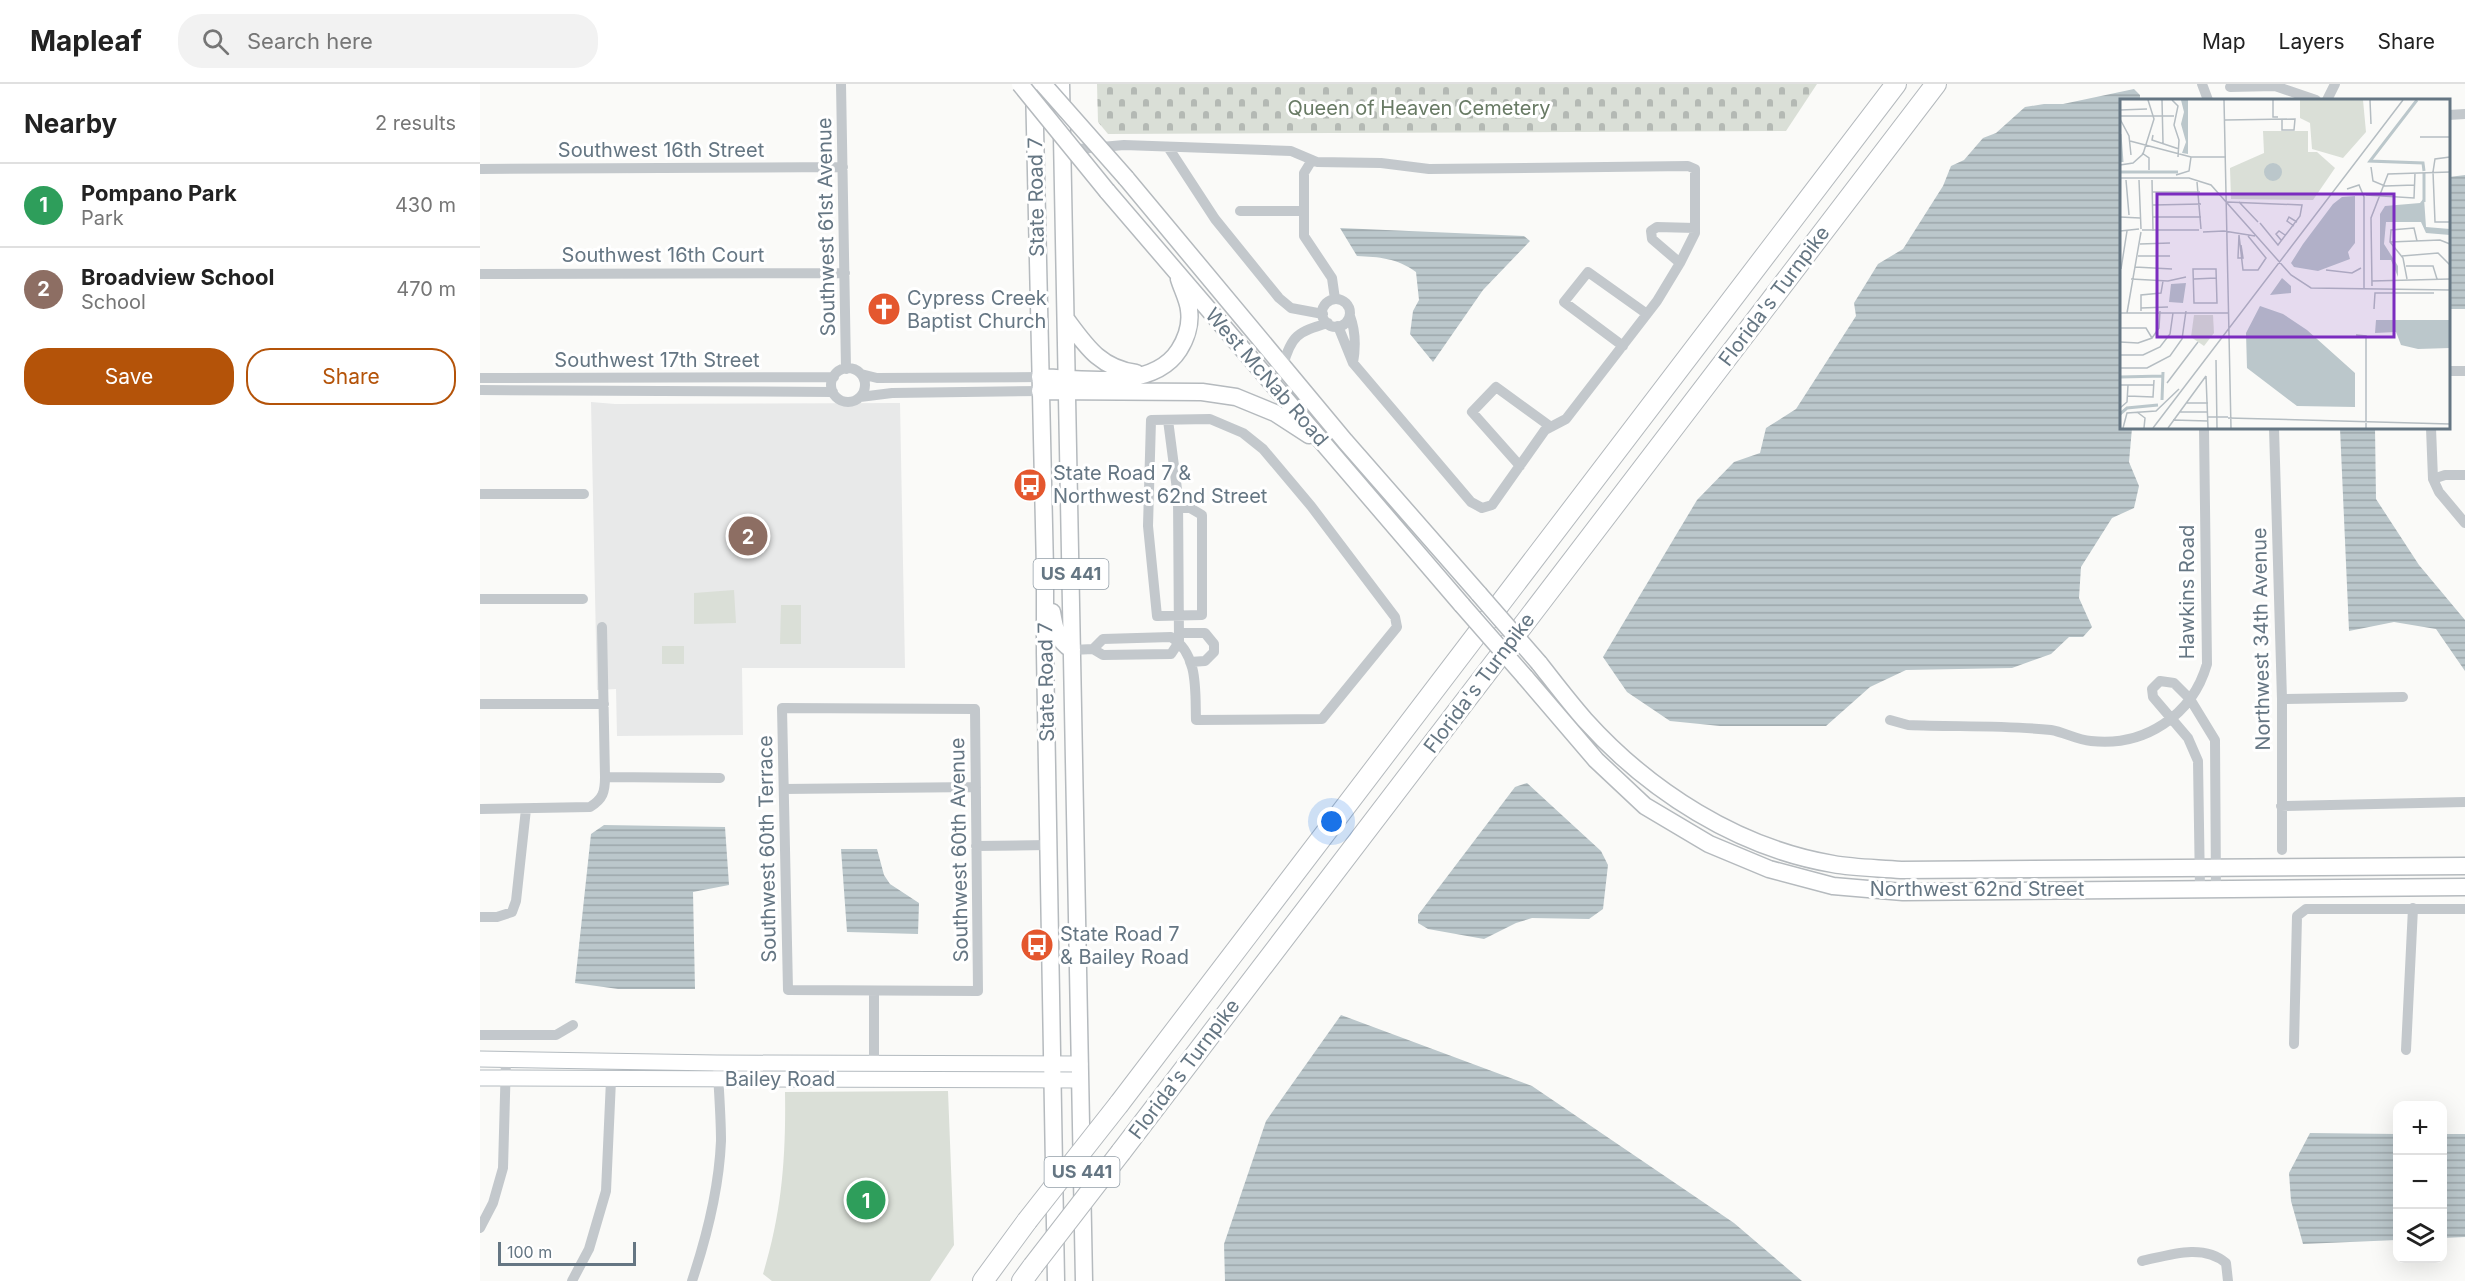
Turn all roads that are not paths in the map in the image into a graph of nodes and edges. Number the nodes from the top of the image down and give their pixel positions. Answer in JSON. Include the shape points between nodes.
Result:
{"nodes":[{"id":1,"x":841,"y":84,"type":"edge"},
{"id":2,"x":1020,"y":84,"type":"edge"},
{"id":3,"x":1034,"y":84,"type":"edge"},
{"id":4,"x":1043,"y":84,"type":"edge"},
{"id":5,"x":1061,"y":84,"type":"edge"},
{"id":6,"x":1896,"y":84,"type":"edge"},
{"id":7,"x":1936,"y":84,"type":"edge"},
{"id":8,"x":2202,"y":84,"type":"edge"},
{"id":9,"x":2335,"y":84,"type":"edge"},
{"id":10,"x":2230,"y":87,"type":"dead end"},
{"id":11,"x":2208,"y":99,"type":"edge"},
{"id":12,"x":2313,"y":99,"type":"edge"},
{"id":13,"x":2328,"y":99,"type":"edge"},
{"id":14,"x":2465,"y":114,"type":"edge"},
{"id":15,"x":2450,"y":115,"type":"edge"},
{"id":16,"x":1168,"y":147,"type":"junction"},
{"id":17,"x":1062,"y":150,"type":"junction"},
{"id":18,"x":1312,"y":160,"type":"junction"},
{"id":19,"x":843,"y":167,"type":"junction"},
{"id":20,"x":480,"y":169,"type":"edge"},
{"id":21,"x":1240,"y":211,"type":"dead end"},
{"id":22,"x":1304,"y":211,"type":"junction"},
{"id":23,"x":1695,"y":228,"type":"junction"},
{"id":24,"x":1680,"y":263,"type":"junction"},
{"id":25,"x":845,"y":273,"type":"junction"},
{"id":26,"x":1177,"y":273,"type":"junction"},
{"id":27,"x":480,"y":274,"type":"edge"},
{"id":28,"x":1335,"y":299,"type":"junction"},
{"id":29,"x":1647,"y":314,"type":"junction"},
{"id":30,"x":1350,"y":316,"type":"junction"},
{"id":31,"x":1066,"y":319,"type":"junction"},
{"id":32,"x":1330,"y":321,"type":"junction"},
{"id":33,"x":1623,"y":346,"type":"junction"},
{"id":34,"x":1353,"y":363,"type":"junction"},
{"id":35,"x":1283,"y":366,"type":"junction"},
{"id":36,"x":846,"y":369,"type":"junction"},
{"id":37,"x":2465,"y":370,"type":"edge"},
{"id":38,"x":2450,"y":371,"type":"edge"},
{"id":39,"x":861,"y":374,"type":"junction"},
{"id":40,"x":1146,"y":374,"type":"junction"},
{"id":41,"x":834,"y":377,"type":"junction"},
{"id":42,"x":967,"y":377,"type":"junction"},
{"id":43,"x":480,"y":378,"type":"edge"},
{"id":44,"x":597,"y":378,"type":"junction"},
{"id":45,"x":1040,"y":384,"type":"junction"},
{"id":46,"x":1067,"y":385,"type":"junction"},
{"id":47,"x":480,"y":390,"type":"edge"},
{"id":48,"x":597,"y":390,"type":"junction"},
{"id":49,"x":962,"y":391,"type":"junction"},
{"id":50,"x":833,"y":393,"type":"junction"},
{"id":51,"x":860,"y":397,"type":"junction"},
{"id":52,"x":1168,"y":420,"type":"junction"},
{"id":53,"x":1551,"y":427,"type":"junction"},
{"id":54,"x":2204,"y":429,"type":"edge"},
{"id":55,"x":2274,"y":429,"type":"edge"},
{"id":56,"x":2431,"y":429,"type":"edge"},
{"id":57,"x":1325,"y":445,"type":"junction"},
{"id":58,"x":1520,"y":465,"type":"junction"},
{"id":59,"x":2465,"y":475,"type":"edge"},
{"id":60,"x":2433,"y":478,"type":"junction"},
{"id":61,"x":480,"y":494,"type":"edge"},
{"id":62,"x":584,"y":494,"type":"dead end"},
{"id":63,"x":1178,"y":508,"type":"junction"},
{"id":64,"x":2465,"y":523,"type":"edge"},
{"id":65,"x":1045,"y":570,"type":"junction"},
{"id":66,"x":480,"y":599,"type":"edge"},
{"id":67,"x":583,"y":599,"type":"dead end"},
{"id":68,"x":1179,"y":615,"type":"junction"},
{"id":69,"x":602,"y":627,"type":"dead end"},
{"id":70,"x":1155,"y":638,"type":"junction"},
{"id":71,"x":1180,"y":638,"type":"junction"},
{"id":72,"x":1093,"y":649,"type":"junction"},
{"id":73,"x":1072,"y":650,"type":"junction"},
{"id":74,"x":1045,"y":653,"type":"junction"},
{"id":75,"x":1156,"y":654,"type":"junction"},
{"id":76,"x":1190,"y":662,"type":"junction"},
{"id":77,"x":1539,"y":663,"type":"joint"},
{"id":78,"x":1526,"y":677,"type":"joint"},
{"id":79,"x":2403,"y":697,"type":"dead end"},
{"id":80,"x":2190,"y":699,"type":"junction"},
{"id":81,"x":2282,"y":699,"type":"junction"},
{"id":82,"x":480,"y":704,"type":"edge"},
{"id":83,"x":604,"y":704,"type":"junction"},
{"id":84,"x":1073,"y":705,"type":"junction"},
{"id":85,"x":782,"y":708,"type":"joint"},
{"id":86,"x":2173,"y":718,"type":"junction"},
{"id":87,"x":1890,"y":720,"type":"dead end"},
{"id":88,"x":605,"y":777,"type":"junction"},
{"id":89,"x":720,"y":778,"type":"dead end"},
{"id":90,"x":976,"y":788,"type":"junction"},
{"id":91,"x":784,"y":789,"type":"junction"},
{"id":92,"x":2465,"y":802,"type":"edge"},
{"id":93,"x":2281,"y":806,"type":"junction"},
{"id":94,"x":480,"y":809,"type":"edge"},
{"id":95,"x":526,"y":809,"type":"junction"},
{"id":96,"x":1049,"y":845,"type":"junction"},
{"id":97,"x":976,"y":846,"type":"junction"},
{"id":98,"x":2282,"y":850,"type":"dead end"},
{"id":99,"x":2465,"y":866,"type":"edge"},
{"id":100,"x":2207,"y":867,"type":"junction"},
{"id":101,"x":2465,"y":887,"type":"edge"},
{"id":102,"x":2208,"y":889,"type":"junction"},
{"id":103,"x":2413,"y":908,"type":"junction"},
{"id":104,"x":2465,"y":909,"type":"edge"},
{"id":105,"x":480,"y":917,"type":"edge"},
{"id":106,"x":874,"y":991,"type":"junction"},
{"id":107,"x":573,"y":1025,"type":"dead end"},
{"id":108,"x":480,"y":1035,"type":"edge"},
{"id":109,"x":2294,"y":1044,"type":"dead end"},
{"id":110,"x":2406,"y":1050,"type":"dead end"},
{"id":111,"x":480,"y":1059,"type":"edge"},
{"id":112,"x":506,"y":1060,"type":"junction"},
{"id":113,"x":717,"y":1063,"type":"junction"},
{"id":114,"x":799,"y":1063,"type":"junction"},
{"id":115,"x":874,"y":1063,"type":"junction"},
{"id":116,"x":1080,"y":1072,"type":"junction"},
{"id":117,"x":1052,"y":1073,"type":"junction"},
{"id":118,"x":480,"y":1078,"type":"edge"},
{"id":119,"x":506,"y":1078,"type":"junction"},
{"id":120,"x":718,"y":1079,"type":"junction"},
{"id":121,"x":799,"y":1079,"type":"junction"},
{"id":122,"x":611,"y":1080,"type":"junction"},
{"id":123,"x":480,"y":1228,"type":"edge"},
{"id":124,"x":2142,"y":1261,"type":"dead end"},
{"id":125,"x":1027,"y":1274,"type":"edge"},
{"id":126,"x":572,"y":1281,"type":"edge"},
{"id":127,"x":692,"y":1281,"type":"edge"},
{"id":128,"x":983,"y":1281,"type":"edge"},
{"id":129,"x":1056,"y":1281,"type":"edge"},
{"id":130,"x":1084,"y":1281,"type":"edge"},
{"id":131,"x":2228,"y":1281,"type":"edge"}],
"edges":[{"from":1,"to":19,"type":"street","name":"Southwest 61st Avenue"},
{"from":2,"to":26,"type":"main road","name":"West McNab Road","bridge":true},
{"from":3,"to":45,"type":"main road","name":"State Road 7","number":"US 441"},
{"from":4,"to":35,"type":"main road","name":"West McNab Road","bridge":true},
{"from":5,"to":17,"type":"main road","name":"State Road 7","number":"US 441"},
{"from":6,"to":128,"type":"highway","name":"Florida's Turnpike","bridge":true},
{"from":7,"to":125,"type":"highway","name":"Florida's Turnpike","bridge":true},
{"from":8,"to":11,"type":"street"},
{"from":9,"to":13,"type":"street"},
{"from":10,"to":12,"type":"street","via":[[2275,86]]},
{"from":14,"to":15,"type":"street"},
{"from":16,"to":17,"type":"street","via":[[1124,145]]},
{"from":16,"to":18,"type":"street","via":[[1291,151]]},
{"from":16,"to":32,"type":"street","via":[[1215,219],[1279,298],[1291,308]]},
{"from":17,"to":31,"type":"main road","name":"State Road 7","number":"US 441"},
{"from":18,"to":22,"type":"street","via":[[1304,173]]},
{"from":18,"to":23,"type":"street","via":[[1428,169],[1688,166],[1695,169]]},
{"from":19,"to":20,"type":"street","name":"Southwest 16th Street"},
{"from":19,"to":25,"type":"street","name":"Southwest 61st Avenue"},
{"from":21,"to":22,"type":"street"},
{"from":22,"to":28,"type":"street","via":[[1304,236],[1332,278]]},
{"from":23,"to":24,"type":"street"},
{"from":23,"to":24,"type":"street","via":[[1657,227],[1651,231],[1652,239]]},
{"from":24,"to":29,"type":"street"},
{"from":25,"to":27,"type":"street","name":"Southwest 16th Court"},
{"from":25,"to":36,"type":"street","name":"Southwest 61st Avenue"},
{"from":26,"to":40,"type":"main road","via":[[1189,310],[1188,330],[1173,359]]},
{"from":26,"to":57,"type":"main road","name":"West McNab Road"},
{"from":28,"to":30,"type":"street","via":[[1347,304]]},
{"from":28,"to":32,"type":"street","name":"West McNab Road","via":[[1324,306]]},
{"from":29,"to":33,"type":"street"},
{"from":29,"to":33,"type":"street","via":[[1588,272],[1564,302]]},
{"from":30,"to":32,"type":"street","name":"West McNab Road","via":[[1346,323]]},
{"from":30,"to":34,"type":"street","via":[[1356,345]]},
{"from":31,"to":40,"type":"main road","via":[[1100,360],[1125,371]]},
{"from":31,"to":46,"type":"main road","name":"State Road 7","number":"US 441"},
{"from":32,"to":34,"type":"street"},
{"from":32,"to":35,"type":"street","name":"West McNab Road","via":[[1294,337]]},
{"from":33,"to":53,"type":"street","via":[[1566,419]]},
{"from":34,"to":58,"type":"street","via":[[1471,502],[1482,508],[1492,505]]},
{"from":35,"to":77,"type":"main road","name":"West McNab Road","bridge":true},
{"from":36,"to":39,"type":"street"},
{"from":36,"to":41,"type":"street"},
{"from":37,"to":38,"type":"street"},
{"from":39,"to":42,"type":"street","via":[[877,378]]},
{"from":39,"to":51,"type":"street","via":[[865,383]]},
{"from":40,"to":46,"type":"main road"},
{"from":41,"to":44,"type":"street","name":"Southwest 17th Street"},
{"from":41,"to":50,"type":"street"},
{"from":42,"to":45,"type":"street"},
{"from":42,"to":49,"type":"street"},
{"from":43,"to":44,"type":"street","name":"Southwest 17th Street"},
{"from":44,"to":48,"type":"street"},
{"from":45,"to":46,"type":"main road"},
{"from":45,"to":49,"type":"street"},
{"from":45,"to":65,"type":"main road","name":"State Road 7","number":"US 441"},
{"from":46,"to":57,"type":"main road","via":[[1236,397],[1275,412]]},
{"from":46,"to":73,"type":"main road","name":"State Road 7","number":"US 441"},
{"from":47,"to":48,"type":"street","name":"Southwest 17th Street"},
{"from":48,"to":50,"type":"street","name":"Southwest 17th Street"},
{"from":49,"to":51,"type":"street"},
{"from":50,"to":51,"type":"street","via":[[847,402]]},
{"from":52,"to":63,"type":"street"},
{"from":52,"to":68,"type":"street","via":[[1151,420],[1148,526],[1157,616]]},
{"from":52,"to":76,"type":"street","via":[[1210,419],[1243,433],[1263,449],[1395,617],[1397,627],[1322,719],[1196,720],[1195,677]]},
{"from":53,"to":58,"type":"street"},
{"from":53,"to":58,"type":"street","via":[[1496,387],[1472,412]]},
{"from":54,"to":80,"type":"street","name":"Hawkins Road","via":[[2207,664],[2201,684]]},
{"from":55,"to":81,"type":"street","name":"Northwest 34th Avenue"},
{"from":56,"to":60,"type":"street"},
{"from":57,"to":78,"type":"main road","name":"West McNab Road","bridge":true},
{"from":59,"to":60,"type":"street"},
{"from":60,"to":64,"type":"street","via":[[2439,492]]},
{"from":61,"to":62,"type":"street"},
{"from":63,"to":68,"type":"street"},
{"from":63,"to":68,"type":"street","via":[[1190,508],[1202,515],[1202,615]]},
{"from":65,"to":73,"type":"main road","via":[[1055,633]]},
{"from":65,"to":74,"type":"main road","name":"State Road 7","number":"US 441"},
{"from":66,"to":67,"type":"street"},
{"from":68,"to":71,"type":"street"},
{"from":69,"to":83,"type":"street"},
{"from":70,"to":71,"type":"street"},
{"from":70,"to":72,"type":"street","via":[[1103,639]]},
{"from":70,"to":75,"type":"street"},
{"from":71,"to":75,"type":"street","via":[[1171,654]]},
{"from":71,"to":76,"type":"street"},
{"from":71,"to":76,"type":"street","via":[[1205,633],[1214,644],[1214,652],[1205,661]]},
{"from":72,"to":73,"type":"street"},
{"from":72,"to":75,"type":"street","via":[[1103,655]]},
{"from":73,"to":84,"type":"main road","name":"State Road 7","number":"US 441"},
{"from":74,"to":84,"type":"main road","via":[[1064,672]]},
{"from":74,"to":96,"type":"main road","name":"State Road 7","number":"US 441"},
{"from":77,"to":100,"type":"main road","name":"Northwest 62nd Street","via":[[1585,720],[1664,790],[1728,831],[1777,850],[1833,864],[1901,870]]},
{"from":78,"to":102,"type":"main road","name":"Northwest 62nd Street","via":[[1596,760],[1646,806],[1709,844],[1768,869],[1833,886],[1903,892]]},
{"from":79,"to":81,"type":"street"},
{"from":80,"to":86,"type":"street","name":"Hawkins Road"},
{"from":80,"to":86,"type":"street","via":[[2174,683],[2155,684],[2153,697]]},
{"from":80,"to":100,"type":"street","via":[[2215,740]]},
{"from":81,"to":93,"type":"street","name":"Northwest 34th Avenue"},
{"from":82,"to":83,"type":"street"},
{"from":83,"to":88,"type":"street"},
{"from":84,"to":116,"type":"main road","name":"State Road 7","number":"US 441"},
{"from":85,"to":90,"type":"street","name":"Southwest 60th Avenue","via":[[975,709]]},
{"from":85,"to":91,"type":"street","name":"Southwest 60th Terrace"},
{"from":86,"to":87,"type":"street","via":[[2128,741],[2110,742],[2089,741],[2053,730],[1908,725]]},
{"from":86,"to":100,"type":"street","via":[[2198,761]]},
{"from":88,"to":89,"type":"street"},
{"from":88,"to":95,"type":"street","via":[[605,791],[600,801],[590,807]]},
{"from":90,"to":91,"type":"street"},
{"from":90,"to":97,"type":"street","name":"Southwest 60th Avenue"},
{"from":91,"to":106,"type":"street","name":"Southwest 60th Terrace","via":[[789,990]]},
{"from":92,"to":93,"type":"street"},
{"from":93,"to":98,"type":"street","name":"Northwest 34th Avenue"},
{"from":94,"to":95,"type":"street"},
{"from":95,"to":105,"type":"street","via":[[512,912]]},
{"from":96,"to":97,"type":"street"},
{"from":96,"to":117,"type":"main road","name":"State Road 7","number":"US 441"},
{"from":97,"to":106,"type":"street","name":"Southwest 60th Avenue","via":[[978,991]]},
{"from":99,"to":100,"type":"main road","name":"Northwest 62nd Street"},
{"from":100,"to":102,"type":"street"},
{"from":100,"to":102,"type":"street"},
{"from":101,"to":102,"type":"main road","name":"Northwest 62nd Street"},
{"from":103,"to":104,"type":"street"},
{"from":103,"to":109,"type":"street","via":[[2306,909],[2297,916]]},
{"from":103,"to":110,"type":"street"},
{"from":106,"to":115,"type":"street"},
{"from":107,"to":108,"type":"street","via":[[556,1035]]},
{"from":111,"to":112,"type":"street","name":"Bailey Road"},
{"from":112,"to":113,"type":"street","name":"Bailey Road"},
{"from":112,"to":119,"type":"street"},
{"from":113,"to":114,"type":"street","name":"Bailey Road"},
{"from":113,"to":120,"type":"street"},
{"from":114,"to":115,"type":"street","name":"Bailey Road"},
{"from":114,"to":121,"type":"street"},
{"from":115,"to":117,"type":"street","name":"Bailey Road"},
{"from":116,"to":117,"type":"street","name":"Bailey Road"},
{"from":116,"to":130,"type":"main road","name":"State Road 7","number":"US 441"},
{"from":117,"to":121,"type":"street","name":"Bailey Road"},
{"from":117,"to":129,"type":"main road","name":"State Road 7","number":"US 441"},
{"from":118,"to":119,"type":"street","name":"Bailey Road"},
{"from":119,"to":122,"type":"street","name":"Bailey Road"},
{"from":119,"to":123,"type":"street","via":[[503,1168],[493,1203]]},
{"from":120,"to":121,"type":"street","name":"Bailey Road"},
{"from":120,"to":122,"type":"street","name":"Bailey Road"},
{"from":120,"to":127,"type":"street","via":[[721,1141],[715,1189],[705,1243]]},
{"from":122,"to":126,"type":"street","via":[[606,1191],[588,1249]]},
{"from":124,"to":131,"type":"street","via":[[2207,1253],[2226,1263]]}]}
